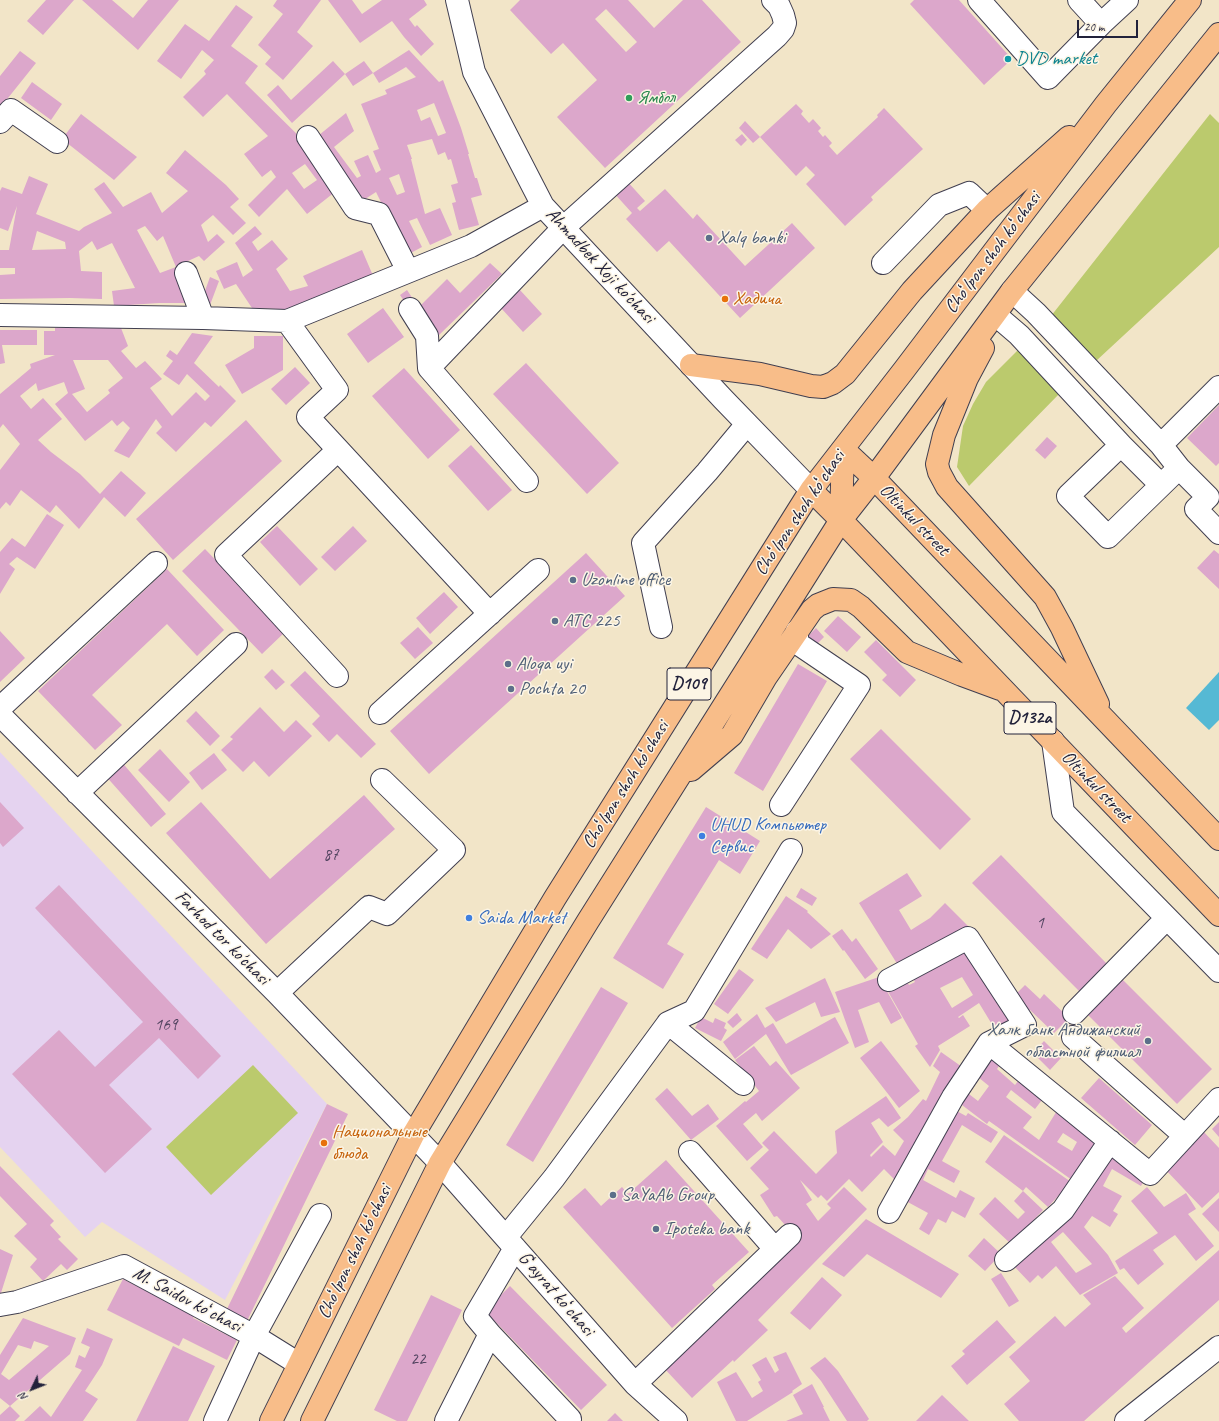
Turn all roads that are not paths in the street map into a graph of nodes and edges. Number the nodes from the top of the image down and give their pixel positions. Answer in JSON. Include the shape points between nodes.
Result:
{"nodes":[{"id":1,"x":457,"y":0,"type":"edge"},
{"id":2,"x":773,"y":0,"type":"edge"},
{"id":3,"x":1079,"y":0,"type":"edge"},
{"id":4,"x":1127,"y":0,"type":"edge"},
{"id":5,"x":1190,"y":0,"type":"edge"},
{"id":6,"x":980,"y":1,"type":"edge"},
{"id":7,"x":1101,"y":24,"type":"junction"},
{"id":8,"x":1219,"y":34,"type":"edge"},
{"id":9,"x":1106,"y":104,"type":"junction"},
{"id":10,"x":0,"y":122,"type":"edge"},
{"id":11,"x":308,"y":138,"type":"dead end"},
{"id":12,"x":57,"y":142,"type":"dead end"},
{"id":13,"x":543,"y":206,"type":"junction"},
{"id":14,"x":987,"y":210,"type":"junction"},
{"id":15,"x":563,"y":228,"type":"junction"},
{"id":16,"x":883,"y":263,"type":"dead end"},
{"id":17,"x":408,"y":271,"type":"junction"},
{"id":18,"x":186,"y":273,"type":"dead end"},
{"id":19,"x":1012,"y":291,"type":"junction"},
{"id":20,"x":410,"y":309,"type":"dead end"},
{"id":21,"x":0,"y":315,"type":"edge"},
{"id":22,"x":998,"y":317,"type":"junction"},
{"id":23,"x":203,"y":318,"type":"junction"},
{"id":24,"x":287,"y":321,"type":"junction"},
{"id":25,"x":691,"y":365,"type":"junction"},
{"id":26,"x":429,"y":368,"type":"junction"},
{"id":27,"x":1219,"y":387,"type":"edge"},
{"id":28,"x":747,"y":424,"type":"junction"},
{"id":29,"x":1121,"y":445,"type":"junction"},
{"id":30,"x":1161,"y":445,"type":"junction"},
{"id":31,"x":843,"y":449,"type":"junction"},
{"id":32,"x":338,"y":450,"type":"junction"},
{"id":33,"x":1179,"y":468,"type":"junction"},
{"id":34,"x":874,"y":478,"type":"junction"},
{"id":35,"x":527,"y":481,"type":"dead end"},
{"id":36,"x":842,"y":484,"type":"junction"},
{"id":37,"x":1161,"y":485,"type":"junction"},
{"id":38,"x":811,"y":490,"type":"junction"},
{"id":39,"x":841,"y":520,"type":"junction"},
{"id":40,"x":1219,"y":533,"type":"edge"},
{"id":41,"x":156,"y":564,"type":"dead end"},
{"id":42,"x":538,"y":570,"type":"dead end"},
{"id":43,"x":490,"y":614,"type":"junction"},
{"id":44,"x":661,"y":628,"type":"dead end"},
{"id":45,"x":797,"y":631,"type":"junction"},
{"id":46,"x":236,"y":644,"type":"dead end"},
{"id":47,"x":337,"y":676,"type":"dead end"},
{"id":48,"x":1004,"y":691,"type":"junction"},
{"id":49,"x":0,"y":708,"type":"edge"},
{"id":50,"x":380,"y":713,"type":"dead end"},
{"id":51,"x":0,"y":715,"type":"edge"},
{"id":52,"x":1105,"y":720,"type":"junction"},
{"id":53,"x":1053,"y":741,"type":"junction"},
{"id":54,"x":382,"y":780,"type":"dead end"},
{"id":55,"x":674,"y":784,"type":"junction"},
{"id":56,"x":76,"y":793,"type":"junction"},
{"id":57,"x":781,"y":805,"type":"dead end"},
{"id":58,"x":1219,"y":840,"type":"edge"},
{"id":59,"x":791,"y":850,"type":"dead end"},
{"id":60,"x":1219,"y":915,"type":"edge"},
{"id":61,"x":1167,"y":918,"type":"junction"},
{"id":62,"x":1219,"y":971,"type":"edge"},
{"id":63,"x":889,"y":980,"type":"dead end"},
{"id":64,"x":277,"y":994,"type":"junction"},
{"id":65,"x":1074,"y":1013,"type":"dead end"},
{"id":66,"x":668,"y":1023,"type":"junction"},
{"id":67,"x":1073,"y":1037,"type":"dead end"},
{"id":68,"x":989,"y":1043,"type":"junction"},
{"id":69,"x":743,"y":1084,"type":"dead end"},
{"id":70,"x":1219,"y":1099,"type":"edge"},
{"id":71,"x":413,"y":1134,"type":"junction"},
{"id":72,"x":1185,"y":1136,"type":"junction"},
{"id":73,"x":1110,"y":1141,"type":"junction"},
{"id":74,"x":690,"y":1152,"type":"dead end"},
{"id":75,"x":440,"y":1163,"type":"junction"},
{"id":76,"x":890,"y":1212,"type":"dead end"},
{"id":77,"x":320,"y":1215,"type":"dead end"},
{"id":78,"x":510,"y":1243,"type":"junction"},
{"id":79,"x":1006,"y":1260,"type":"dead end"},
{"id":80,"x":0,"y":1305,"type":"edge"},
{"id":81,"x":490,"y":1334,"type":"junction"},
{"id":82,"x":254,"y":1336,"type":"junction"},
{"id":83,"x":1219,"y":1347,"type":"edge"},
{"id":84,"x":299,"y":1364,"type":"junction"},
{"id":85,"x":635,"y":1384,"type":"junction"},
{"id":86,"x":215,"y":1421,"type":"edge"},
{"id":87,"x":272,"y":1421,"type":"edge"},
{"id":88,"x":312,"y":1421,"type":"edge"},
{"id":89,"x":446,"y":1421,"type":"edge"},
{"id":90,"x":568,"y":1421,"type":"edge"},
{"id":91,"x":676,"y":1421,"type":"edge"},
{"id":92,"x":1126,"y":1421,"type":"edge"}],
"edges":[{"from":1,"to":13,"type":"street","name":"Ahmadbek Xoji ko'chasi","via":[[474,72]]},
{"from":2,"to":15,"type":"street","via":[[779,6],[785,23],[777,36]]},
{"from":3,"to":7,"type":"street"},
{"from":4,"to":7,"type":"street"},
{"from":5,"to":9,"type":"main road","name":"Choʻlpon shoh koʻchasi","number":"D109"},
{"from":6,"to":7,"type":"street","via":[[1048,78]]},
{"from":8,"to":19,"type":"main road","name":"Choʻlpon shoh koʻchasi","number":"D109"},
{"from":9,"to":14,"type":"main road"},
{"from":9,"to":31,"type":"main road","name":"Choʻlpon shoh koʻchasi","number":"D109"},
{"from":10,"to":12,"type":"street","via":[[11,110]]},
{"from":11,"to":17,"type":"street","via":[[355,208],[379,214]]},
{"from":13,"to":15,"type":"street","name":"Ahmadbek Xoji ko'chasi"},
{"from":13,"to":17,"type":"street","via":[[471,246]]},
{"from":14,"to":16,"type":"street","via":[[969,193],[938,205]]},
{"from":14,"to":25,"type":"main road","via":[[912,291],[845,374],[833,383],[823,387],[811,386],[760,374]]},
{"from":15,"to":25,"type":"street","name":"Ahmadbek Xoji ko'chasi"},
{"from":15,"to":26,"type":"street"},
{"from":17,"to":24,"type":"street"},
{"from":18,"to":23,"type":"street"},
{"from":19,"to":22,"type":"main road"},
{"from":19,"to":30,"type":"street"},
{"from":19,"to":34,"type":"main road","name":"Choʻlpon shoh koʻchasi","number":"D109"},
{"from":20,"to":26,"type":"street","via":[[427,336]]},
{"from":21,"to":23,"type":"street"},
{"from":22,"to":29,"type":"street","via":[[1019,335]]},
{"from":22,"to":52,"type":"main road","via":[[967,378],[944,435],[937,464],[939,472],[946,487],[1045,597]]},
{"from":23,"to":24,"type":"street"},
{"from":24,"to":32,"type":"street","via":[[337,390],[308,417]]},
{"from":25,"to":28,"type":"street","name":"Ahmadbek Xoji ko'chasi"},
{"from":26,"to":35,"type":"street"},
{"from":27,"to":30,"type":"street"},
{"from":28,"to":38,"type":"street","name":"Ahmadbek Xoji ko'chasi"},
{"from":28,"to":44,"type":"street","via":[[643,543]]},
{"from":29,"to":37,"type":"street"},
{"from":29,"to":37,"type":"street","via":[[1068,496],[1108,537]]},
{"from":30,"to":33,"type":"street"},
{"from":31,"to":34,"type":"main road","name":"Oltinkul street"},
{"from":31,"to":36,"type":"main road"},
{"from":31,"to":38,"type":"main road","name":"Choʻlpon shoh koʻchasi","number":"D109"},
{"from":32,"to":43,"type":"street"},
{"from":32,"to":47,"type":"street","via":[[226,555]]},
{"from":33,"to":37,"type":"street"},
{"from":33,"to":40,"type":"street","via":[[1208,497],[1196,509]]},
{"from":34,"to":36,"type":"main road"},
{"from":34,"to":39,"type":"main road","name":"Choʻlpon shoh koʻchasi","number":"D109"},
{"from":34,"to":52,"type":"main road","name":"Oltinkul street","number":"D132a"},
{"from":36,"to":38,"type":"main road"},
{"from":36,"to":39,"type":"main road"},
{"from":38,"to":39,"type":"main road","name":"Oltinkul street"},
{"from":38,"to":71,"type":"main road","name":"Choʻlpon shoh koʻchasi","number":"D109","via":[[559,892]]},
{"from":39,"to":48,"type":"main road","name":"Oltinkul street","number":"D132a"},
{"from":39,"to":55,"type":"main road","name":"Choʻlpon shoh koʻchasi","number":"D109"},
{"from":41,"to":49,"type":"street"},
{"from":42,"to":43,"type":"street"},
{"from":43,"to":50,"type":"street"},
{"from":45,"to":48,"type":"main road","via":[[818,605],[833,600],[851,600],[907,652]]},
{"from":45,"to":55,"type":"main road","via":[[732,735]]},
{"from":45,"to":57,"type":"street","via":[[798,643],[859,685]]},
{"from":46,"to":56,"type":"street"},
{"from":48,"to":53,"type":"main road","name":"Oltinkul street","number":"D132a"},
{"from":51,"to":56,"type":"street","name":"Farhod tor ko'chasi"},
{"from":52,"to":58,"type":"main road","name":"Oltinkul street","number":"D132a"},
{"from":53,"to":60,"type":"main road","name":"Oltinkul street","number":"D132a"},
{"from":53,"to":61,"type":"street","via":[[1063,812]]},
{"from":54,"to":64,"type":"street","via":[[454,850],[387,914],[369,907]]},
{"from":55,"to":75,"type":"main road","name":"Choʻlpon shoh koʻchasi","number":"D109"},
{"from":56,"to":64,"type":"street","name":"Farhod tor ko'chasi"},
{"from":59,"to":66,"type":"street","via":[[694,1011]]},
{"from":61,"to":62,"type":"street"},
{"from":61,"to":65,"type":"street"},
{"from":63,"to":68,"type":"street","via":[[968,938],[1025,1025]]},
{"from":64,"to":71,"type":"street","name":"Farhod tor ko'chasi"},
{"from":66,"to":69,"type":"street"},
{"from":66,"to":78,"type":"street","via":[[554,1178]]},
{"from":67,"to":72,"type":"street"},
{"from":68,"to":73,"type":"street"},
{"from":68,"to":76,"type":"street","via":[[953,1097]]},
{"from":70,"to":72,"type":"street"},
{"from":71,"to":75,"type":"street","name":"Farhod tor ko'chasi"},
{"from":71,"to":84,"type":"main road","name":"Choʻlpon shoh koʻchasi","number":"D109"},
{"from":72,"to":73,"type":"street","via":[[1150,1174]]},
{"from":73,"to":79,"type":"street","via":[[1063,1210]]},
{"from":74,"to":85,"type":"street","via":[[782,1242]]},
{"from":75,"to":78,"type":"street","name":"Gʻayrat koʻchasi"},
{"from":75,"to":88,"type":"main road","name":"Choʻlpon shoh koʻchasi","number":"D109"},
{"from":77,"to":82,"type":"street"},
{"from":78,"to":81,"type":"street","via":[[475,1316]]},
{"from":78,"to":85,"type":"street","name":"Gʻayrat koʻchasi"},
{"from":80,"to":82,"type":"street","name":"M. Saidov koʻchasi","via":[[17,1302],[124,1266]]},
{"from":81,"to":89,"type":"street"},
{"from":81,"to":90,"type":"street","via":[[570,1419]]},
{"from":82,"to":84,"type":"street","name":"M. Saidov koʻchasi"},
{"from":82,"to":86,"type":"street"},
{"from":83,"to":92,"type":"street"},
{"from":84,"to":87,"type":"main road","name":"Choʻlpon shoh koʻchasi","number":"D109"},
{"from":85,"to":91,"type":"street","name":"Gʻayrat koʻchasi"}]}
